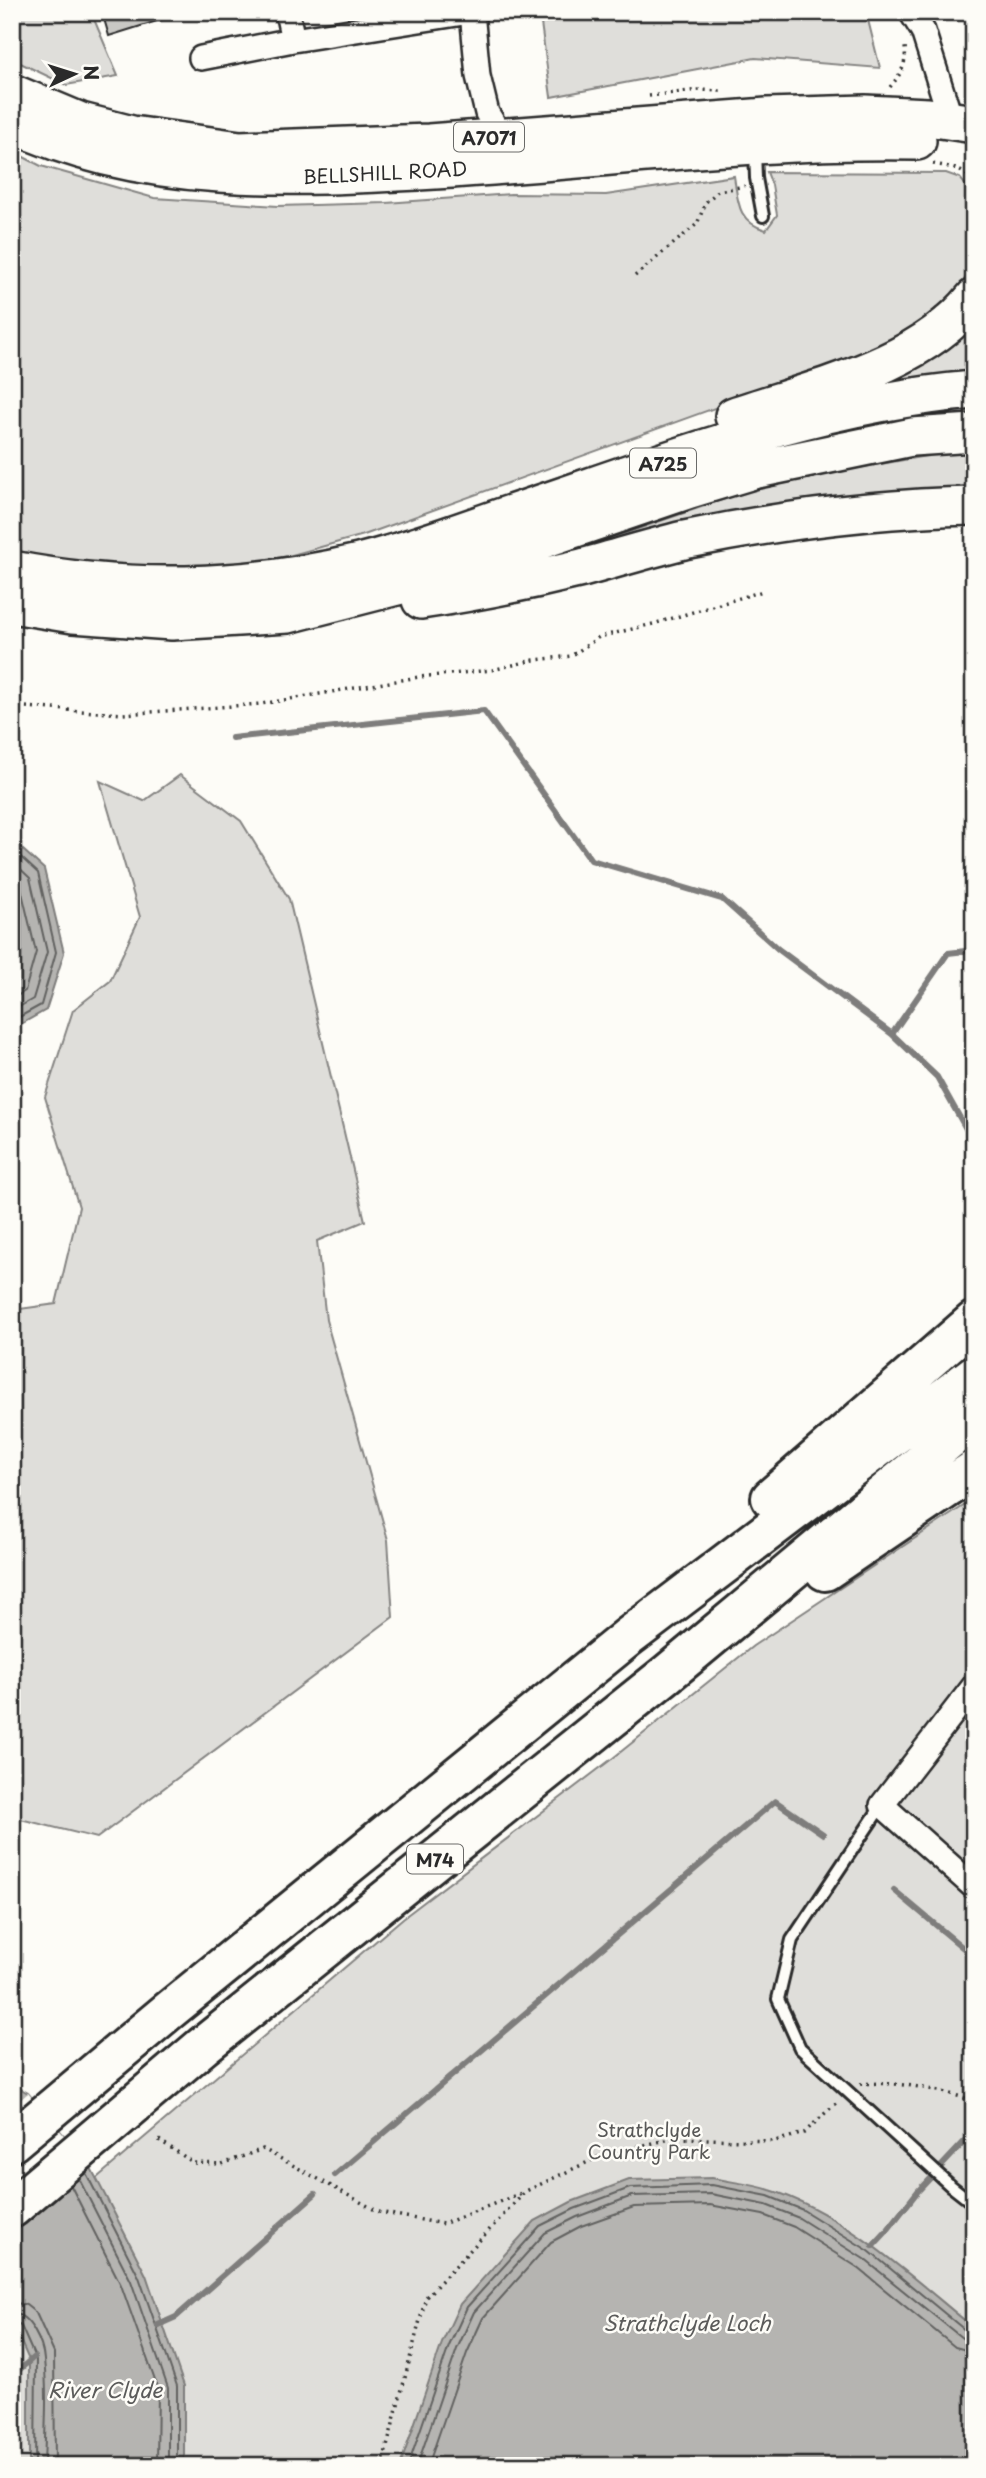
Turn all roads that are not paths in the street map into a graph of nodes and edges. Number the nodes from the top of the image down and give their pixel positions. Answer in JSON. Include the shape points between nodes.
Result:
{"nodes":[{"id":1,"x":287,"y":12,"type":"edge"},
{"id":2,"x":471,"y":12,"type":"edge"},
{"id":3,"x":442,"y":14,"type":"edge"},
{"id":4,"x":912,"y":14,"type":"edge"},
{"id":5,"x":293,"y":40,"type":"junction"},
{"id":6,"x":201,"y":58,"type":"dead end"},
{"id":7,"x":12,"y":93,"type":"edge"},
{"id":8,"x":12,"y":123,"type":"edge"},
{"id":9,"x":501,"y":136,"type":"junction"},
{"id":10,"x":968,"y":137,"type":"edge"},
{"id":11,"x":754,"y":144,"type":"junction"},
{"id":12,"x":763,"y":216,"type":"dead end"},
{"id":13,"x":974,"y":298,"type":"edge"},
{"id":14,"x":974,"y":390,"type":"edge"},
{"id":15,"x":974,"y":433,"type":"edge"},
{"id":16,"x":974,"y":506,"type":"edge"},
{"id":17,"x":359,"y":563,"type":"junction"},
{"id":18,"x":12,"y":570,"type":"edge"},
{"id":19,"x":12,"y":604,"type":"edge"},
{"id":20,"x":288,"y":614,"type":"junction"},
{"id":21,"x":974,"y":1321,"type":"edge"},
{"id":22,"x":974,"y":1375,"type":"edge"},
{"id":23,"x":974,"y":1419,"type":"edge"},
{"id":24,"x":974,"y":1470,"type":"edge"},
{"id":25,"x":627,"y":1638,"type":"junction"},
{"id":26,"x":667,"y":1674,"type":"junction"},
{"id":27,"x":974,"y":1686,"type":"edge"},
{"id":28,"x":882,"y":1805,"type":"junction"},
{"id":29,"x":974,"y":1887,"type":"edge"},
{"id":30,"x":12,"y":2142,"type":"edge"},
{"id":31,"x":974,"y":2204,"type":"edge"},
{"id":32,"x":12,"y":2208,"type":"edge"}],
"edges":[{"from":1,"to":5,"type":"street"},
{"from":2,"to":3,"type":"street"},
{"from":2,"to":9,"type":"street","via":[[478,76],[487,113]]},
{"from":3,"to":5,"type":"street"},
{"from":4,"to":10,"type":"street"},
{"from":5,"to":6,"type":"street"},
{"from":7,"to":9,"type":"highway","name":"BELLSHILL ROAD","number":"A7071","via":[[81,122],[132,135],[240,150]]},
{"from":8,"to":11,"type":"highway","name":"BELLSHILL ROAD","number":"A7071","via":[[78,149],[135,163],[297,177],[498,166]]},
{"from":9,"to":10,"type":"highway","name":"BELLSHILL ROAD","number":"A7071","via":[[865,114]]},
{"from":10,"to":11,"type":"highway","name":"BELLSHILL ROAD","number":"A7071"},
{"from":11,"to":12,"type":"lane"},
{"from":13,"to":17,"type":"highway","via":[[946,326],[874,368],[426,526]]},
{"from":14,"to":17,"type":"highway","number":"A725","via":[[919,395],[824,414]]},
{"from":15,"to":20,"type":"highway","number":"A725","via":[[912,437],[753,470],[432,577]]},
{"from":16,"to":20,"type":"highway","number":"A725","via":[[815,517],[681,541],[448,596]]},
{"from":17,"to":18,"type":"highway","number":"A725","via":[[255,580],[185,585],[82,580]]},
{"from":19,"to":20,"type":"highway","number":"A725","via":[[172,621]]},
{"from":21,"to":25,"type":"highway","via":[[715,1545]]},
{"from":22,"to":25,"type":"highway","number":"M74"},
{"from":23,"to":26,"type":"highway","number":"M74"},
{"from":24,"to":26,"type":"highway"},
{"from":25,"to":30,"type":"highway","number":"M74"},
{"from":26,"to":32,"type":"highway","number":"M74","via":[[204,2046]]},
{"from":27,"to":28,"type":"street"},
{"from":28,"to":29,"type":"street"},
{"from":28,"to":31,"type":"lane","via":[[792,1940],[778,1998],[800,2048]]}]}
